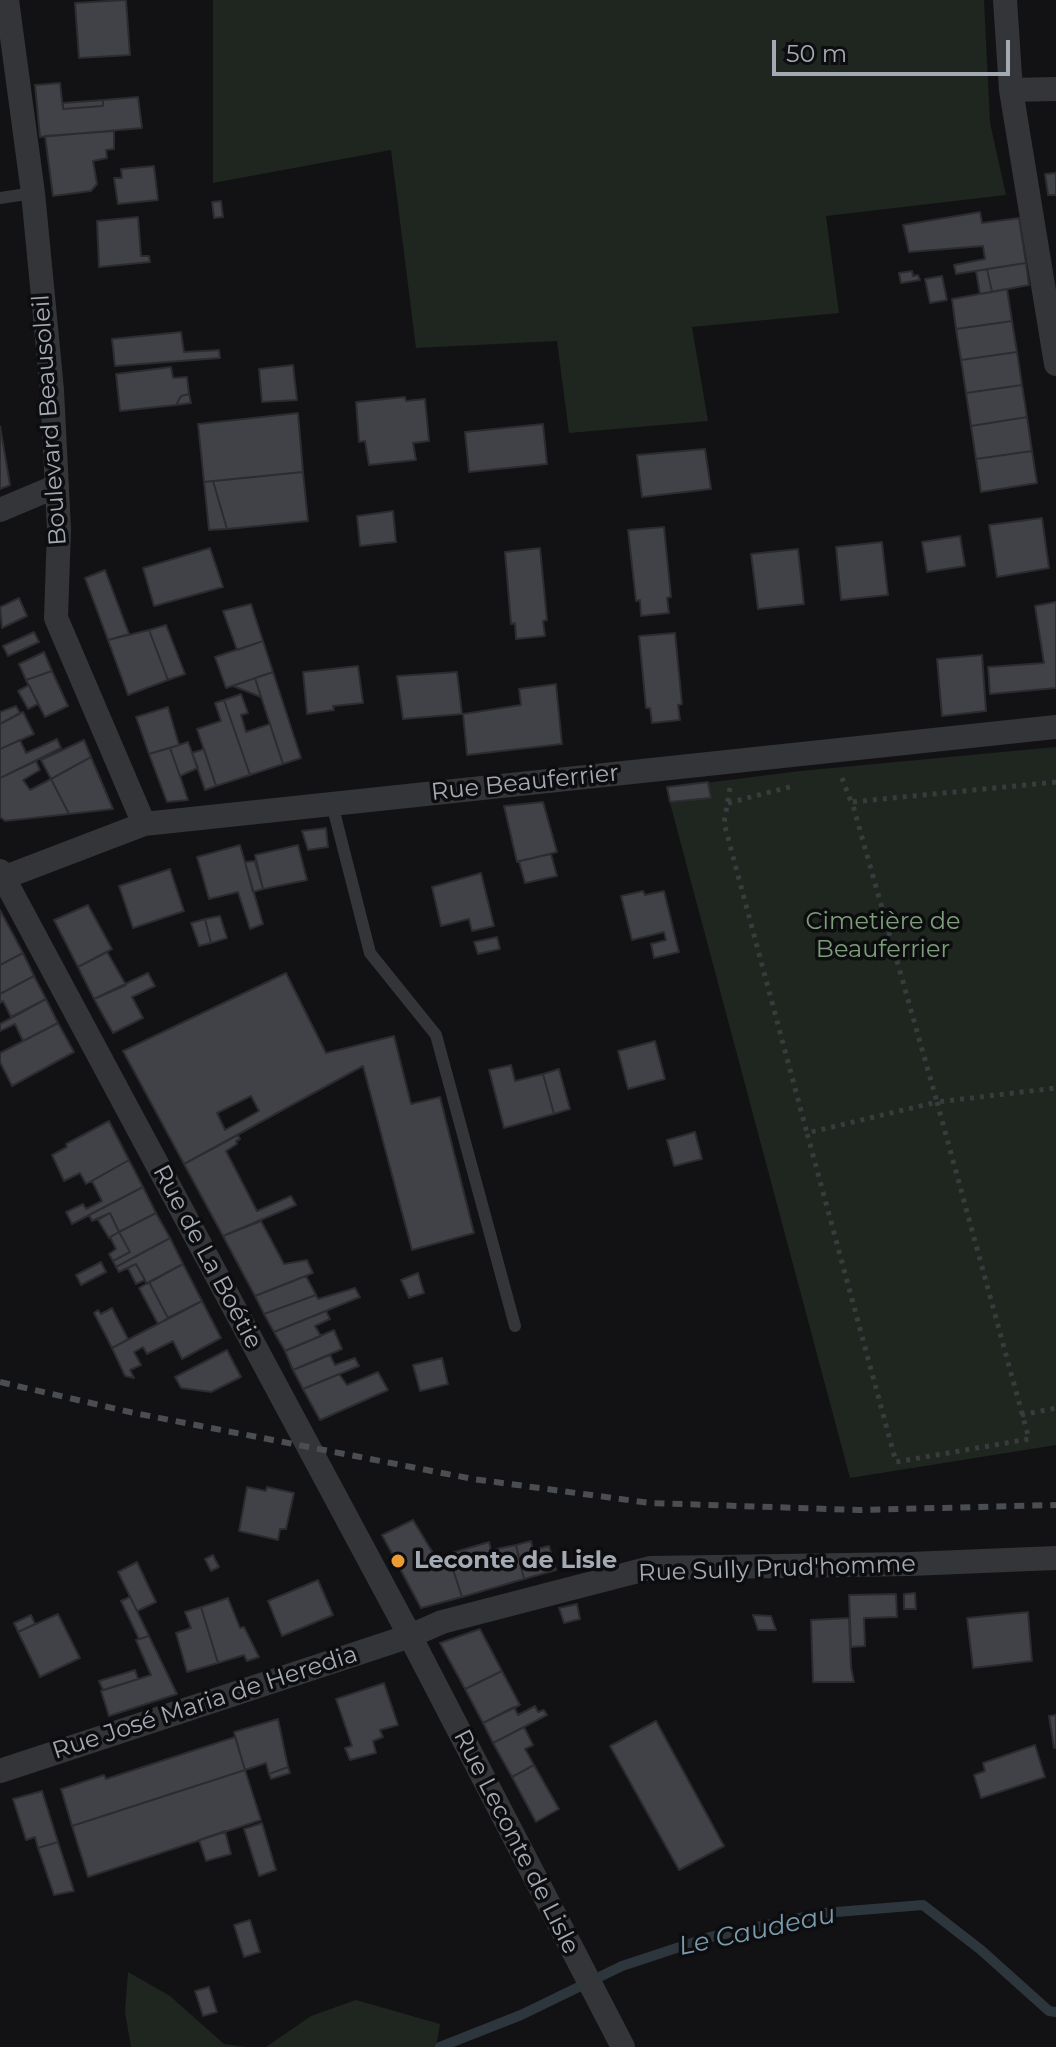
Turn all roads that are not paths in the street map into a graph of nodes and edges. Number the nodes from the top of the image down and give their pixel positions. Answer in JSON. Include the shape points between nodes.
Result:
{"nodes":[{"id":1,"x":7,"y":0,"type":"edge"},
{"id":2,"x":1005,"y":0,"type":"edge"},
{"id":3,"x":1056,"y":89,"type":"edge"},
{"id":4,"x":1011,"y":90,"type":"junction"},
{"id":5,"x":33,"y":193,"type":"junction"},
{"id":6,"x":0,"y":198,"type":"edge"},
{"id":7,"x":1056,"y":364,"type":"edge"},
{"id":8,"x":57,"y":486,"type":"junction"},
{"id":9,"x":0,"y":510,"type":"edge"},
{"id":10,"x":1056,"y":727,"type":"edge"},
{"id":11,"x":332,"y":804,"type":"junction"},
{"id":12,"x":144,"y":824,"type":"junction"},
{"id":13,"x":1,"y":876,"type":"edge"},
{"id":14,"x":515,"y":1326,"type":"dead end"},
{"id":15,"x":1056,"y":1558,"type":"edge"},
{"id":16,"x":410,"y":1636,"type":"junction"},
{"id":17,"x":0,"y":1771,"type":"edge"},
{"id":18,"x":623,"y":2047,"type":"edge"}],
"edges":[{"from":1,"to":5,"type":"street","name":"Boulevard Beausoleil"},
{"from":2,"to":4,"type":"street"},
{"from":3,"to":4,"type":"street"},
{"from":4,"to":7,"type":"street"},
{"from":5,"to":6,"type":"lane"},
{"from":5,"to":8,"type":"street","name":"Boulevard Beausoleil"},
{"from":8,"to":9,"type":"street"},
{"from":8,"to":12,"type":"street","name":"Boulevard Beausoleil","via":[[56,618]]},
{"from":10,"to":11,"type":"street","name":"Rue Beauferrier"},
{"from":11,"to":12,"type":"street","name":"Rue Beauferrier"},
{"from":11,"to":14,"type":"lane","via":[[370,953],[436,1035]]},
{"from":12,"to":13,"type":"street","name":"Rue Beauferrier"},
{"from":13,"to":16,"type":"street","name":"Rue de La Boétie"},
{"from":15,"to":16,"type":"street","name":"Rue Sully Prud'homme","via":[[650,1568],[442,1622]]},
{"from":16,"to":17,"type":"street","name":"Rue José Maria de Heredia"},
{"from":16,"to":18,"type":"street","name":"Rue Leconte de Lisle"}]}
